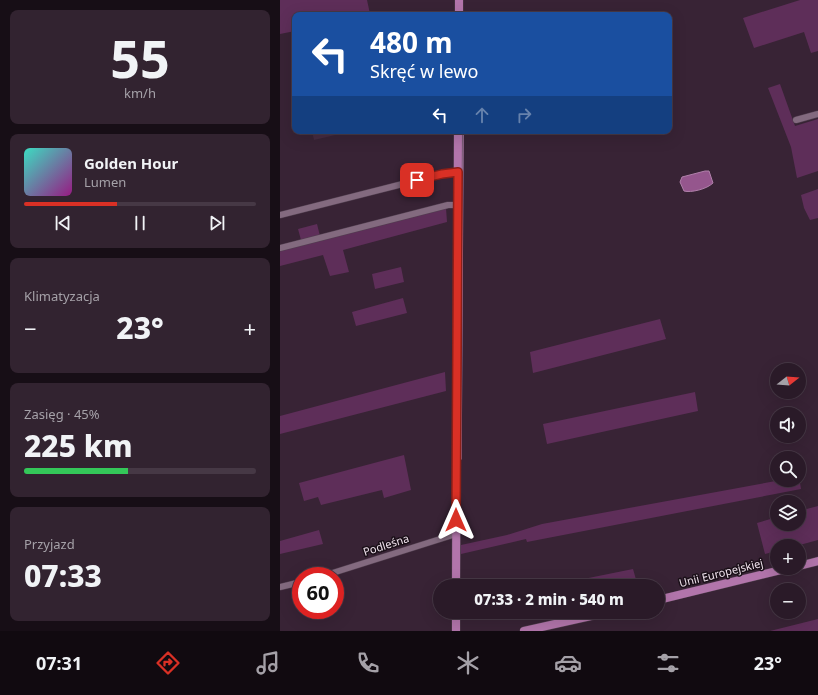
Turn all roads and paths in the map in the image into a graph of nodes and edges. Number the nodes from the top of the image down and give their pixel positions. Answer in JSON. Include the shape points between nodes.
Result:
{"nodes":[{"id":1,"x":459,"y":0,"type":"edge"},
{"id":2,"x":459,"y":12,"type":"edge"},
{"id":3,"x":818,"y":114,"type":"edge"},
{"id":4,"x":796,"y":120,"type":"dead end"},
{"id":5,"x":458,"y":134,"type":"edge"},
{"id":6,"x":458,"y":172,"type":"junction"},
{"id":7,"x":458,"y":205,"type":"junction"},
{"id":8,"x":280,"y":215,"type":"edge"},
{"id":9,"x":280,"y":248,"type":"edge"},
{"id":10,"x":456,"y":534,"type":"junction"},
{"id":11,"x":818,"y":561,"type":"edge"},
{"id":12,"x":806,"y":564,"type":"edge"},
{"id":13,"x":344,"y":569,"type":"edge"},
{"id":14,"x":770,"y":573,"type":"edge"},
{"id":15,"x":456,"y":579,"type":"edge"},
{"id":16,"x":292,"y":584,"type":"edge"},
{"id":17,"x":280,"y":587,"type":"edge"},
{"id":18,"x":665,"y":598,"type":"edge"},
{"id":19,"x":456,"y":619,"type":"edge"},
{"id":20,"x":578,"y":619,"type":"edge"},
{"id":21,"x":456,"y":631,"type":"edge"},
{"id":22,"x":524,"y":631,"type":"edge"}],
"edges":[{"from":1,"to":2,"type":"main road"},
{"from":3,"to":4,"type":"street"},
{"from":5,"to":6,"type":"main road"},
{"from":6,"to":7,"type":"main road"},
{"from":6,"to":8,"type":"street"},
{"from":7,"to":9,"type":"street","via":[[448,205]]},
{"from":7,"to":10,"type":"main road"},
{"from":10,"to":13,"type":"street","name":"Podleśna"},
{"from":10,"to":15,"type":"main road"},
{"from":11,"to":12,"type":"main road"},
{"from":14,"to":18,"type":"main road","name":"Unii Europejskiej"},
{"from":16,"to":17,"type":"street"},
{"from":19,"to":21,"type":"main road"},
{"from":20,"to":22,"type":"main road"}]}
